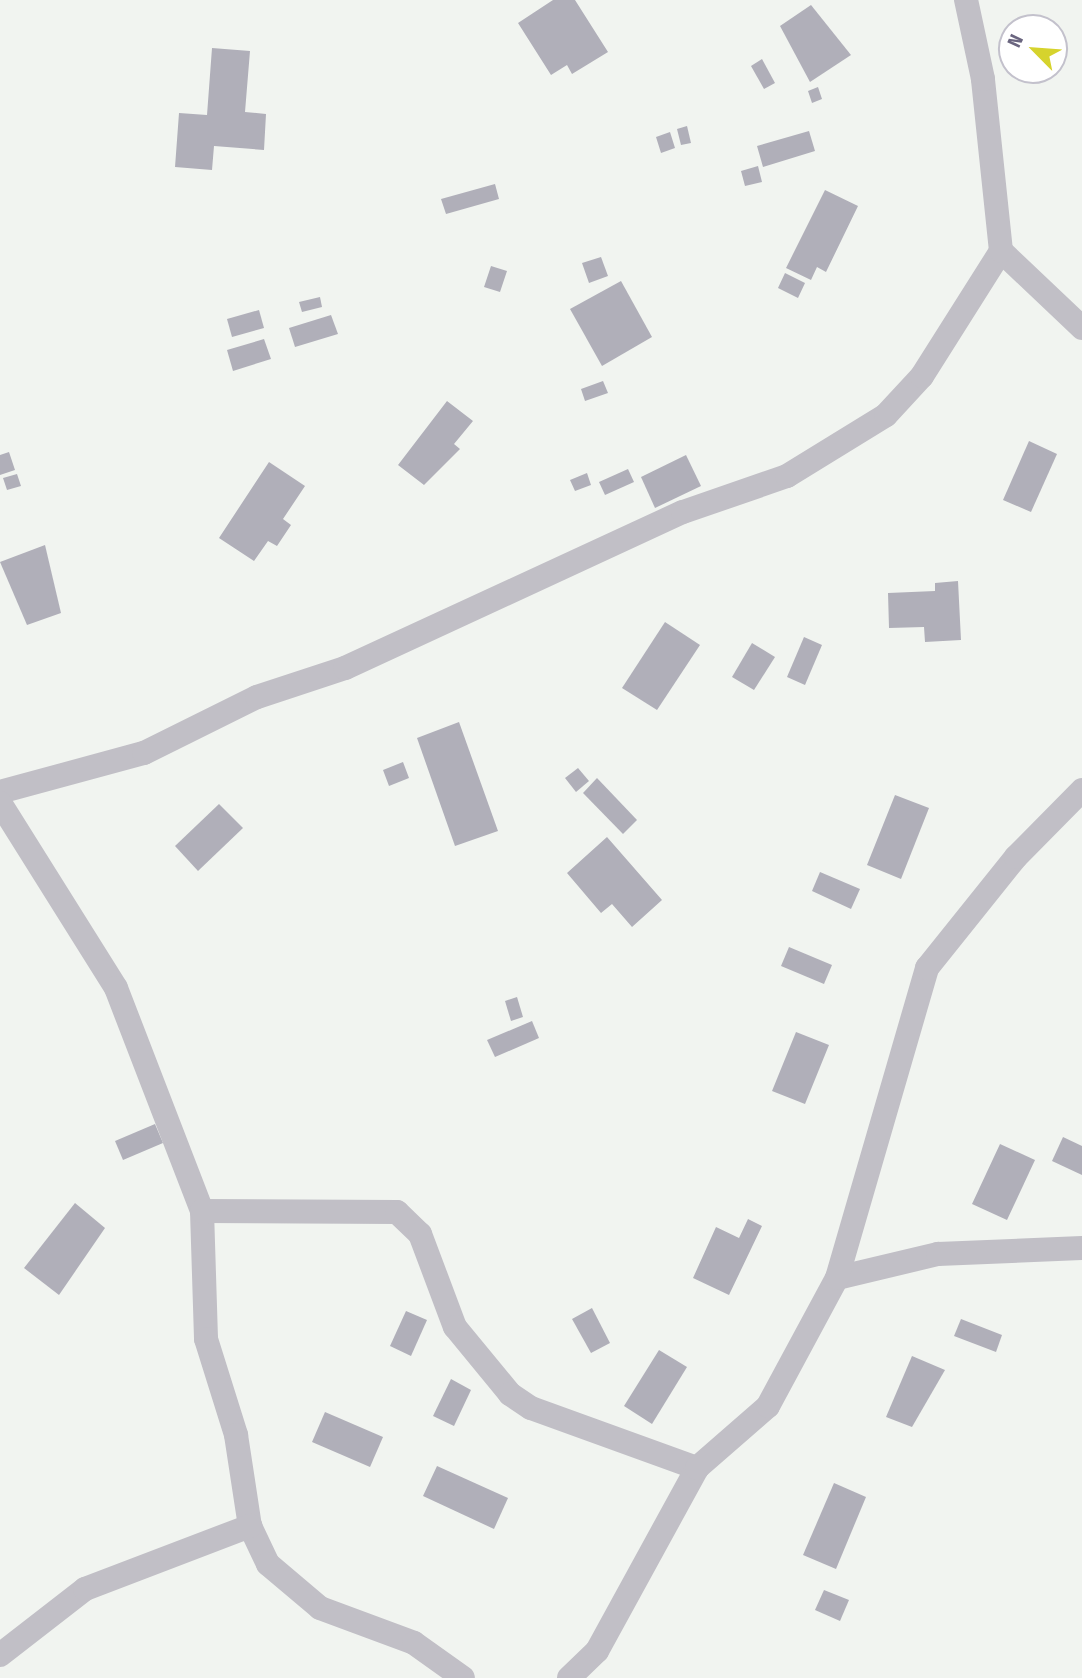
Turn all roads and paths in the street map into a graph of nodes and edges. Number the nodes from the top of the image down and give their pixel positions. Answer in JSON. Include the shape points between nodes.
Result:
{"nodes":[{"id":1,"x":966,"y":0,"type":"edge"},
{"id":2,"x":1000,"y":251,"type":"junction"},
{"id":3,"x":1082,"y":328,"type":"edge"},
{"id":4,"x":1082,"y":790,"type":"edge"},
{"id":5,"x":0,"y":792,"type":"edge"},
{"id":6,"x":0,"y":803,"type":"edge"},
{"id":7,"x":202,"y":1211,"type":"junction"},
{"id":8,"x":1082,"y":1248,"type":"edge"},
{"id":9,"x":837,"y":1278,"type":"junction"},
{"id":10,"x":697,"y":1468,"type":"junction"},
{"id":11,"x":250,"y":1526,"type":"junction"},
{"id":12,"x":0,"y":1655,"type":"edge"},
{"id":13,"x":463,"y":1678,"type":"edge"},
{"id":14,"x":569,"y":1678,"type":"edge"}],
"edges":[{"from":1,"to":2,"type":"street","via":[[983,79]]},
{"from":2,"to":3,"type":"street"},
{"from":2,"to":5,"type":"street","via":[[903,401],[787,476],[683,512],[345,667],[257,697],[144,754]]},
{"from":4,"to":9,"type":"street","via":[[1016,857],[927,968]]},
{"from":6,"to":7,"type":"street","via":[[116,988]]},
{"from":7,"to":10,"type":"street","via":[[397,1212],[420,1234],[461,1337],[510,1394],[531,1408]]},
{"from":7,"to":11,"type":"street","via":[[206,1339],[236,1436]]},
{"from":8,"to":9,"type":"street","via":[[938,1254]]},
{"from":9,"to":10,"type":"street","via":[[768,1406]]},
{"from":10,"to":14,"type":"street","via":[[597,1651]]},
{"from":11,"to":12,"type":"street","via":[[85,1589]]},
{"from":11,"to":13,"type":"street","via":[[268,1564],[290,1588],[320,1608],[414,1643]]}]}
